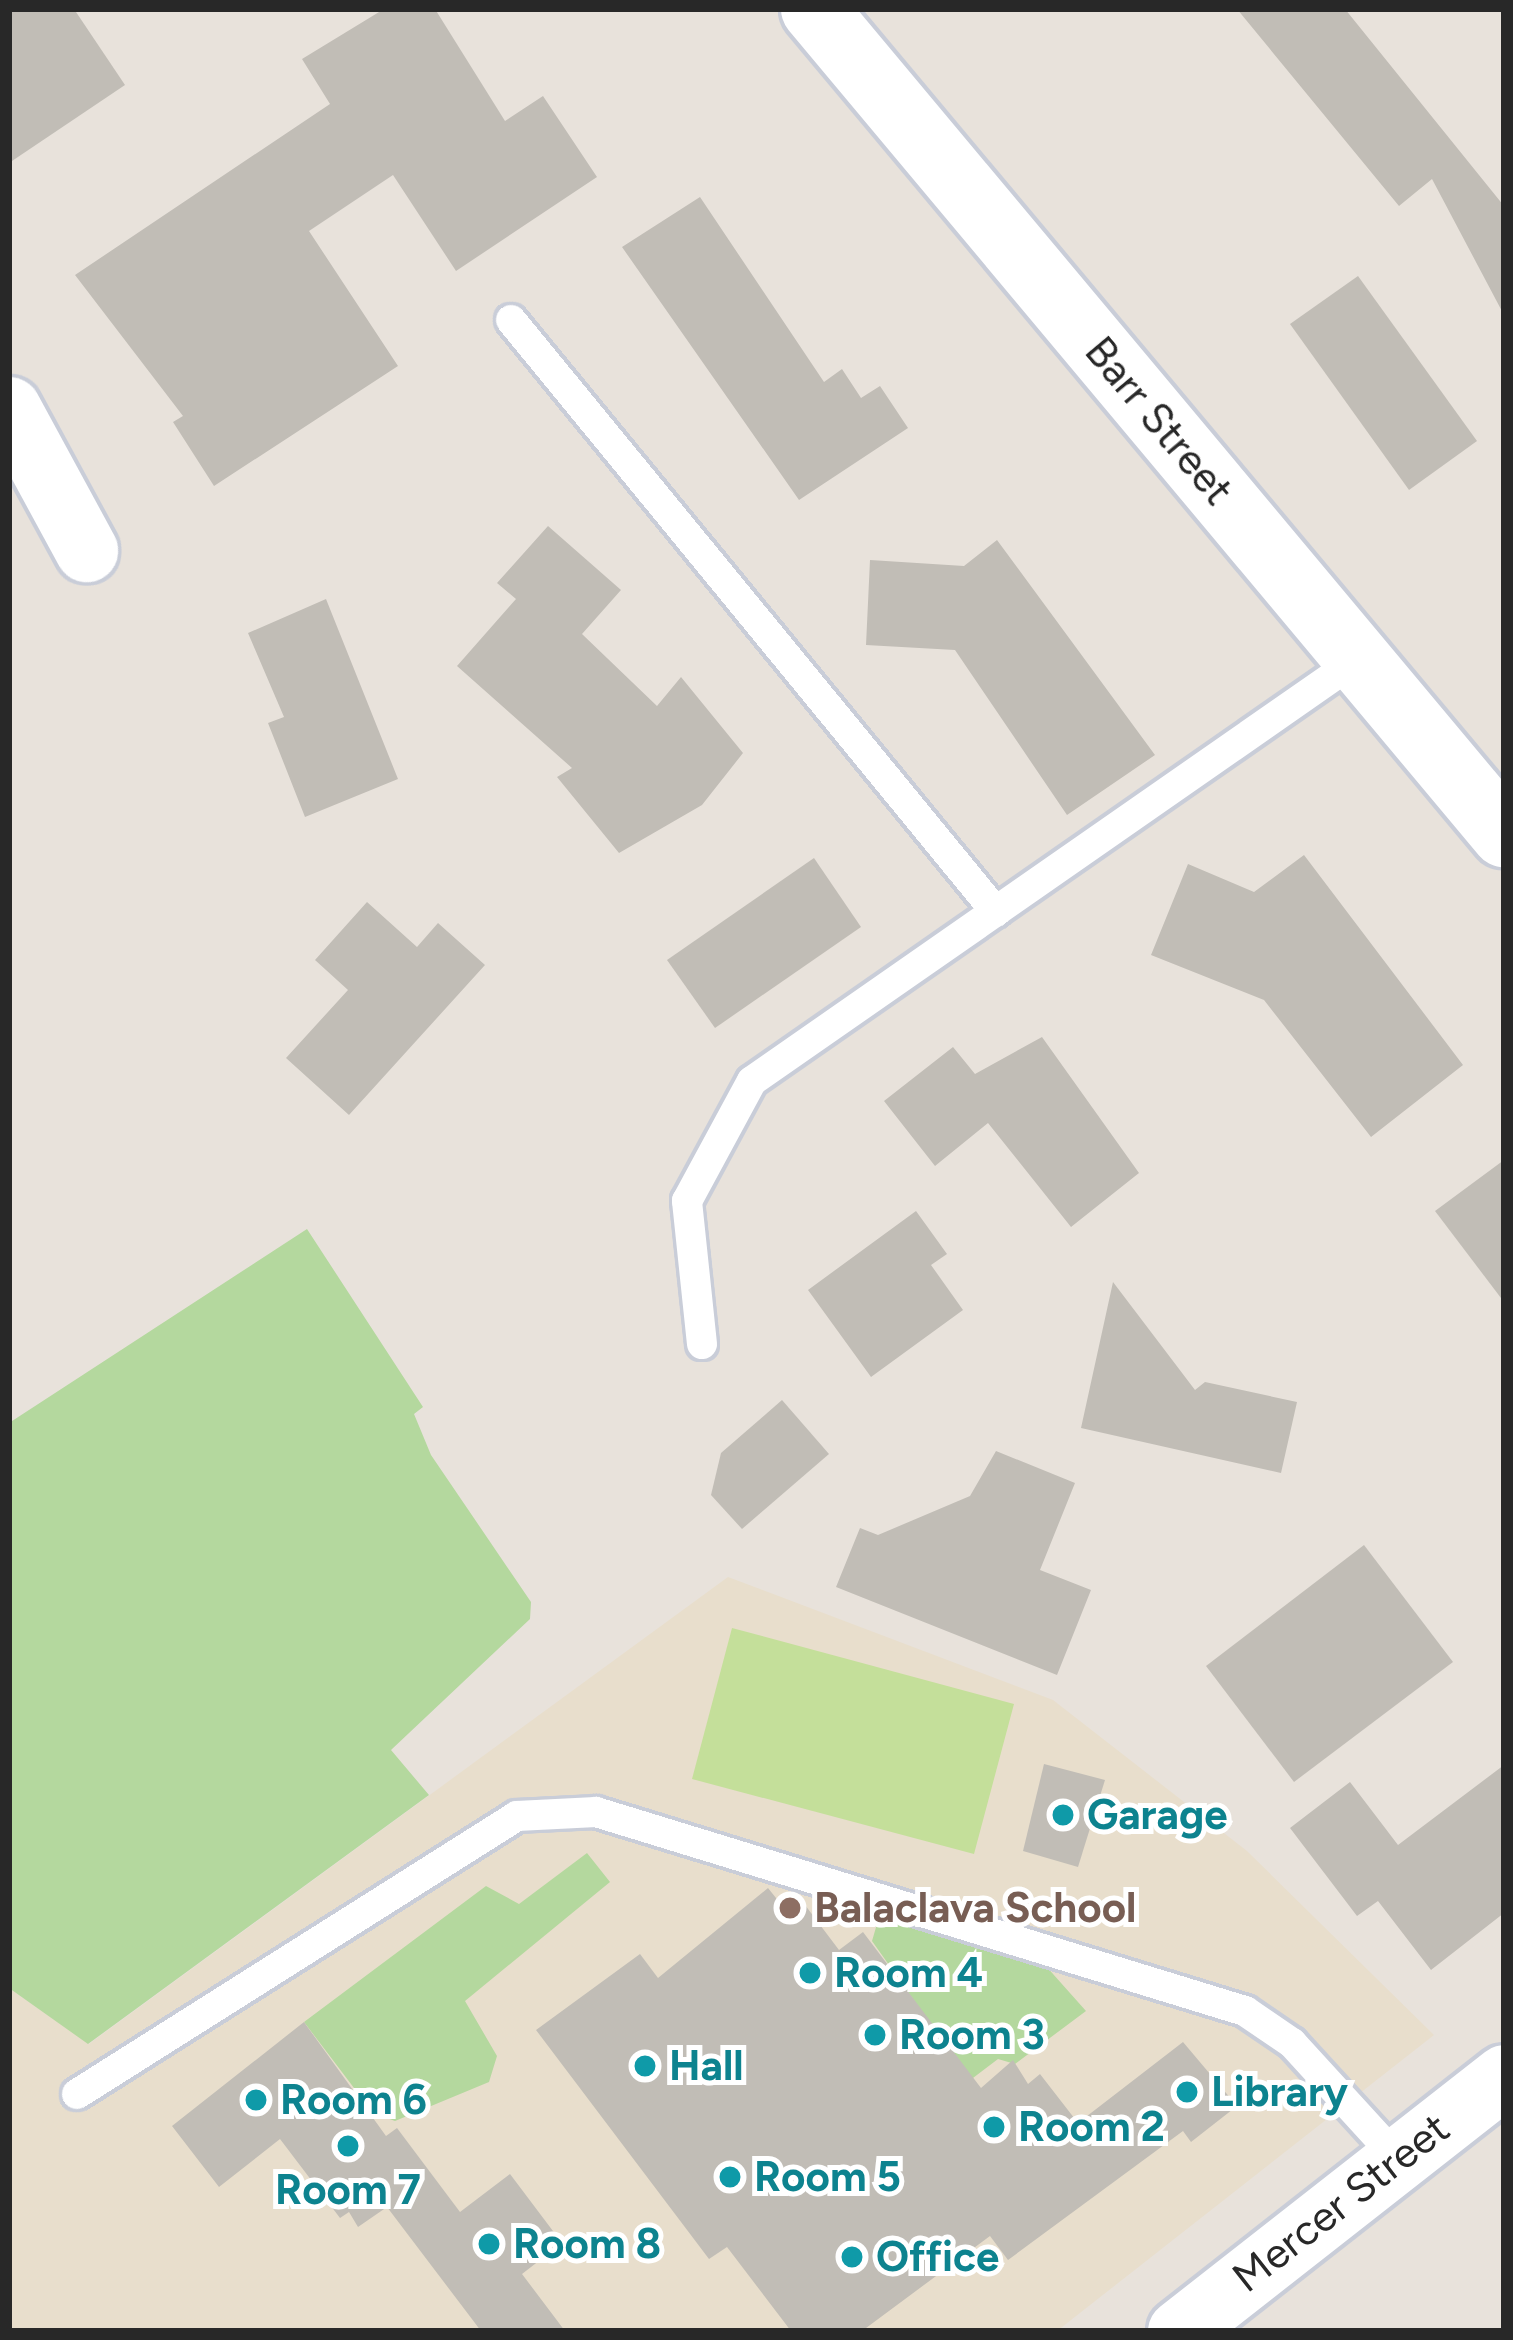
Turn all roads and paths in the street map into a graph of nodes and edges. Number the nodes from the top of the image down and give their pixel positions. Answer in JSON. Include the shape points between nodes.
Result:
{"nodes":[{"id":1,"x":814,"y":9,"type":"edge"},
{"id":2,"x":511,"y":320,"type":"dead end"},
{"id":3,"x":9,"y":408,"type":"edge"},
{"id":4,"x":86,"y":550,"type":"dead end"},
{"id":5,"x":1358,"y":659,"type":"junction"},
{"id":6,"x":1504,"y":834,"type":"edge"},
{"id":7,"x":996,"y":913,"type":"junction"},
{"id":8,"x":702,"y":1344,"type":"dead end"},
{"id":9,"x":1504,"y":2076,"type":"edge"},
{"id":10,"x":77,"y":2095,"type":"dead end"},
{"id":11,"x":1397,"y":2159,"type":"junction"},
{"id":12,"x":1179,"y":2331,"type":"edge"}],
"edges":[{"from":1,"to":5,"type":"street","name":"Barr Street"},
{"from":2,"to":7,"type":"lane"},
{"from":3,"to":4,"type":"street"},
{"from":5,"to":6,"type":"street","name":"Barr Street"},
{"from":5,"to":7,"type":"lane"},
{"from":7,"to":8,"type":"lane","via":[[752,1081],[686,1201]]},
{"from":9,"to":11,"type":"street","name":"Mercer Street"},
{"from":10,"to":11,"type":"lane","via":[[518,1816],[596,1812],[1245,2011],[1292,2043]]},
{"from":11,"to":12,"type":"street","name":"Mercer Street"}]}
